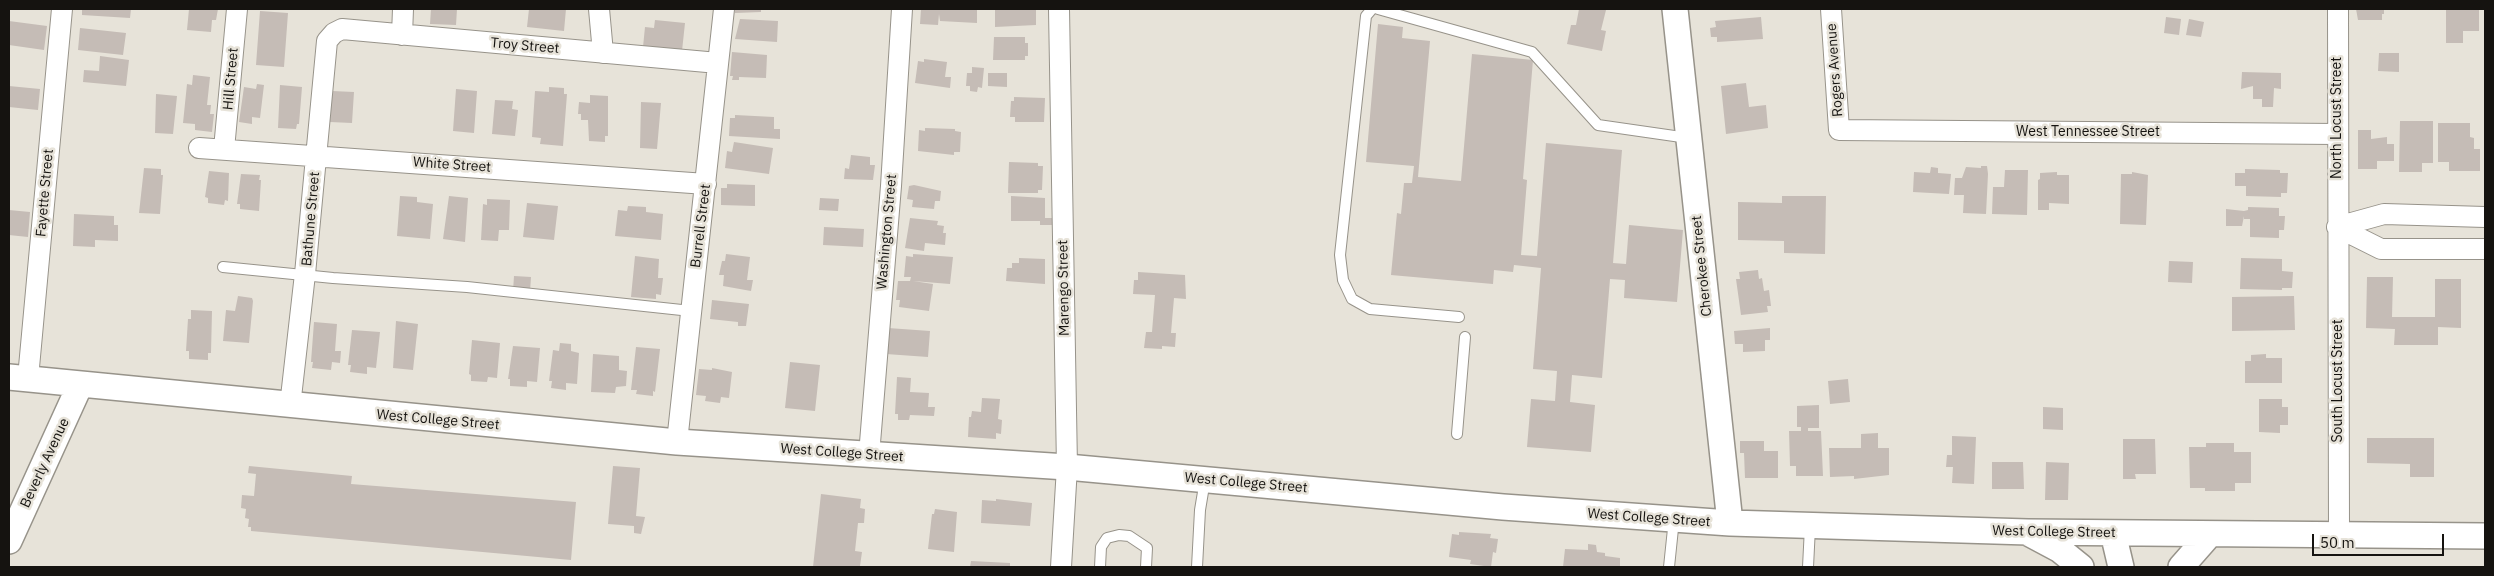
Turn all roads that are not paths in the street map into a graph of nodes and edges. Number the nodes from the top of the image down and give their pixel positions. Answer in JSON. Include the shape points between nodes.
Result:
{"nodes":[{"id":1,"x":62,"y":9,"type":"edge"},
{"id":2,"x":237,"y":9,"type":"edge"},
{"id":3,"x":402,"y":9,"type":"edge"},
{"id":4,"x":599,"y":9,"type":"edge"},
{"id":5,"x":724,"y":9,"type":"edge"},
{"id":6,"x":902,"y":9,"type":"edge"},
{"id":7,"x":1059,"y":9,"type":"edge"},
{"id":8,"x":1372,"y":9,"type":"edge"},
{"id":9,"x":1378,"y":9,"type":"edge"},
{"id":10,"x":1675,"y":9,"type":"edge"},
{"id":11,"x":1831,"y":9,"type":"edge"},
{"id":12,"x":2338,"y":9,"type":"edge"},
{"id":13,"x":334,"y":33,"type":"joint"},
{"id":14,"x":402,"y":35,"type":"junction"},
{"id":15,"x":603,"y":53,"type":"junction"},
{"id":16,"x":718,"y":62,"type":"junction"},
{"id":17,"x":1839,"y":130,"type":"joint"},
{"id":18,"x":2337,"y":134,"type":"junction"},
{"id":19,"x":1688,"y":138,"type":"junction"},
{"id":20,"x":199,"y":148,"type":"dead end"},
{"id":21,"x":224,"y":149,"type":"junction"},
{"id":22,"x":317,"y":156,"type":"junction"},
{"id":23,"x":706,"y":184,"type":"junction"},
{"id":24,"x":2485,"y":217,"type":"edge"},
{"id":25,"x":2337,"y":227,"type":"junction"},
{"id":26,"x":2485,"y":249,"type":"edge"},
{"id":27,"x":223,"y":267,"type":"dead end"},
{"id":28,"x":305,"y":274,"type":"junction"},
{"id":29,"x":691,"y":311,"type":"junction"},
{"id":30,"x":1459,"y":317,"type":"dead end"},
{"id":31,"x":1465,"y":337,"type":"dead end"},
{"id":32,"x":19,"y":378,"type":"edge"},
{"id":33,"x":80,"y":385,"type":"junction"},
{"id":34,"x":290,"y":406,"type":"junction"},
{"id":35,"x":1457,"y":434,"type":"dead end"},
{"id":36,"x":677,"y":442,"type":"junction"},
{"id":37,"x":869,"y":455,"type":"junction"},
{"id":38,"x":1067,"y":467,"type":"junction"},
{"id":39,"x":1206,"y":479,"type":"junction"},
{"id":40,"x":1674,"y":520,"type":"junction"},
{"id":41,"x":1730,"y":524,"type":"junction"},
{"id":42,"x":1810,"y":527,"type":"junction"},
{"id":43,"x":2028,"y":532,"type":"junction"},
{"id":44,"x":2113,"y":533,"type":"junction"},
{"id":45,"x":2210,"y":534,"type":"junction"},
{"id":46,"x":2339,"y":534,"type":"junction"},
{"id":47,"x":2485,"y":536,"type":"edge"},
{"id":48,"x":9,"y":540,"type":"edge"},
{"id":49,"x":1061,"y":567,"type":"edge"},
{"id":50,"x":1100,"y":567,"type":"edge"},
{"id":51,"x":1146,"y":567,"type":"edge"},
{"id":52,"x":1198,"y":567,"type":"edge"},
{"id":53,"x":1670,"y":567,"type":"edge"},
{"id":54,"x":1808,"y":567,"type":"edge"},
{"id":55,"x":2081,"y":567,"type":"edge"},
{"id":56,"x":2121,"y":567,"type":"edge"},
{"id":57,"x":2181,"y":567,"type":"edge"}],
"edges":[{"from":1,"to":32,"type":"street","name":"Fayette Street"},
{"from":2,"to":21,"type":"street","name":"Hill Street"},
{"from":3,"to":14,"type":"street"},
{"from":4,"to":15,"type":"street"},
{"from":5,"to":16,"type":"street","name":"Burrell Street"},
{"from":6,"to":37,"type":"street","name":"Washington Street"},
{"from":7,"to":38,"type":"street","name":"Marengo Street"},
{"from":8,"to":30,"type":"lane","via":[[1366,16],[1341,245],[1343,280],[1352,299],[1370,309]]},
{"from":9,"to":19,"type":"lane","via":[[1532,52],[1598,124]]},
{"from":10,"to":19,"type":"street","name":"Cherokee Street"},
{"from":11,"to":17,"type":"street","name":"Rogers Avenue"},
{"from":12,"to":18,"type":"street","name":"North Locust Street"},
{"from":13,"to":14,"type":"street","name":"Troy Street","via":[[342,29]]},
{"from":13,"to":22,"type":"street","name":"Bathune Street","via":[[327,41]]},
{"from":14,"to":15,"type":"street","name":"Troy Street"},
{"from":15,"to":16,"type":"street","name":"Troy Street"},
{"from":16,"to":23,"type":"street","name":"Burrell Street"},
{"from":17,"to":18,"type":"street","name":"West Tennessee Street"},
{"from":18,"to":25,"type":"street","name":"North Locust Street"},
{"from":19,"to":41,"type":"street","name":"Cherokee Street"},
{"from":20,"to":21,"type":"street","name":"White Street"},
{"from":21,"to":22,"type":"street","name":"White Street"},
{"from":22,"to":23,"type":"street","name":"White Street"},
{"from":22,"to":28,"type":"street","name":"Bathune Street"},
{"from":23,"to":29,"type":"street","name":"Burrell Street"},
{"from":24,"to":25,"type":"street","via":[[2384,214]]},
{"from":25,"to":26,"type":"street","via":[[2381,249]]},
{"from":25,"to":46,"type":"street","name":"South Locust Street"},
{"from":27,"to":28,"type":"lane"},
{"from":28,"to":29,"type":"lane"},
{"from":28,"to":34,"type":"street","name":"Bathune Street"},
{"from":29,"to":36,"type":"street","name":"Burrell Street"},
{"from":31,"to":35,"type":"lane"},
{"from":32,"to":33,"type":"street","name":"West College Street"},
{"from":33,"to":34,"type":"street","name":"West College Street"},
{"from":33,"to":48,"type":"street","name":"Beverly Avenue"},
{"from":34,"to":36,"type":"street","name":"West College Street"},
{"from":36,"to":37,"type":"street","name":"West College Street"},
{"from":37,"to":38,"type":"street","name":"West College Street"},
{"from":38,"to":39,"type":"street","name":"West College Street"},
{"from":38,"to":49,"type":"street","name":"Marengo Street"},
{"from":39,"to":40,"type":"street","name":"West College Street"},
{"from":39,"to":52,"type":"lane","via":[[1200,510]]},
{"from":40,"to":41,"type":"street","name":"West College Street"},
{"from":40,"to":53,"type":"lane"},
{"from":41,"to":42,"type":"street","name":"West College Street"},
{"from":42,"to":43,"type":"street","name":"West College Street"},
{"from":42,"to":54,"type":"lane"},
{"from":43,"to":44,"type":"street","name":"West College Street"},
{"from":43,"to":55,"type":"street","via":[[2060,550]]},
{"from":44,"to":45,"type":"street","name":"West College Street"},
{"from":44,"to":56,"type":"street"},
{"from":45,"to":46,"type":"street","name":"West College Street"},
{"from":45,"to":57,"type":"street"},
{"from":46,"to":47,"type":"street","name":"West College Street"},
{"from":50,"to":51,"type":"lane","via":[[1101,547],[1108,538],[1119,535],[1129,536],[1147,548]]}]}
